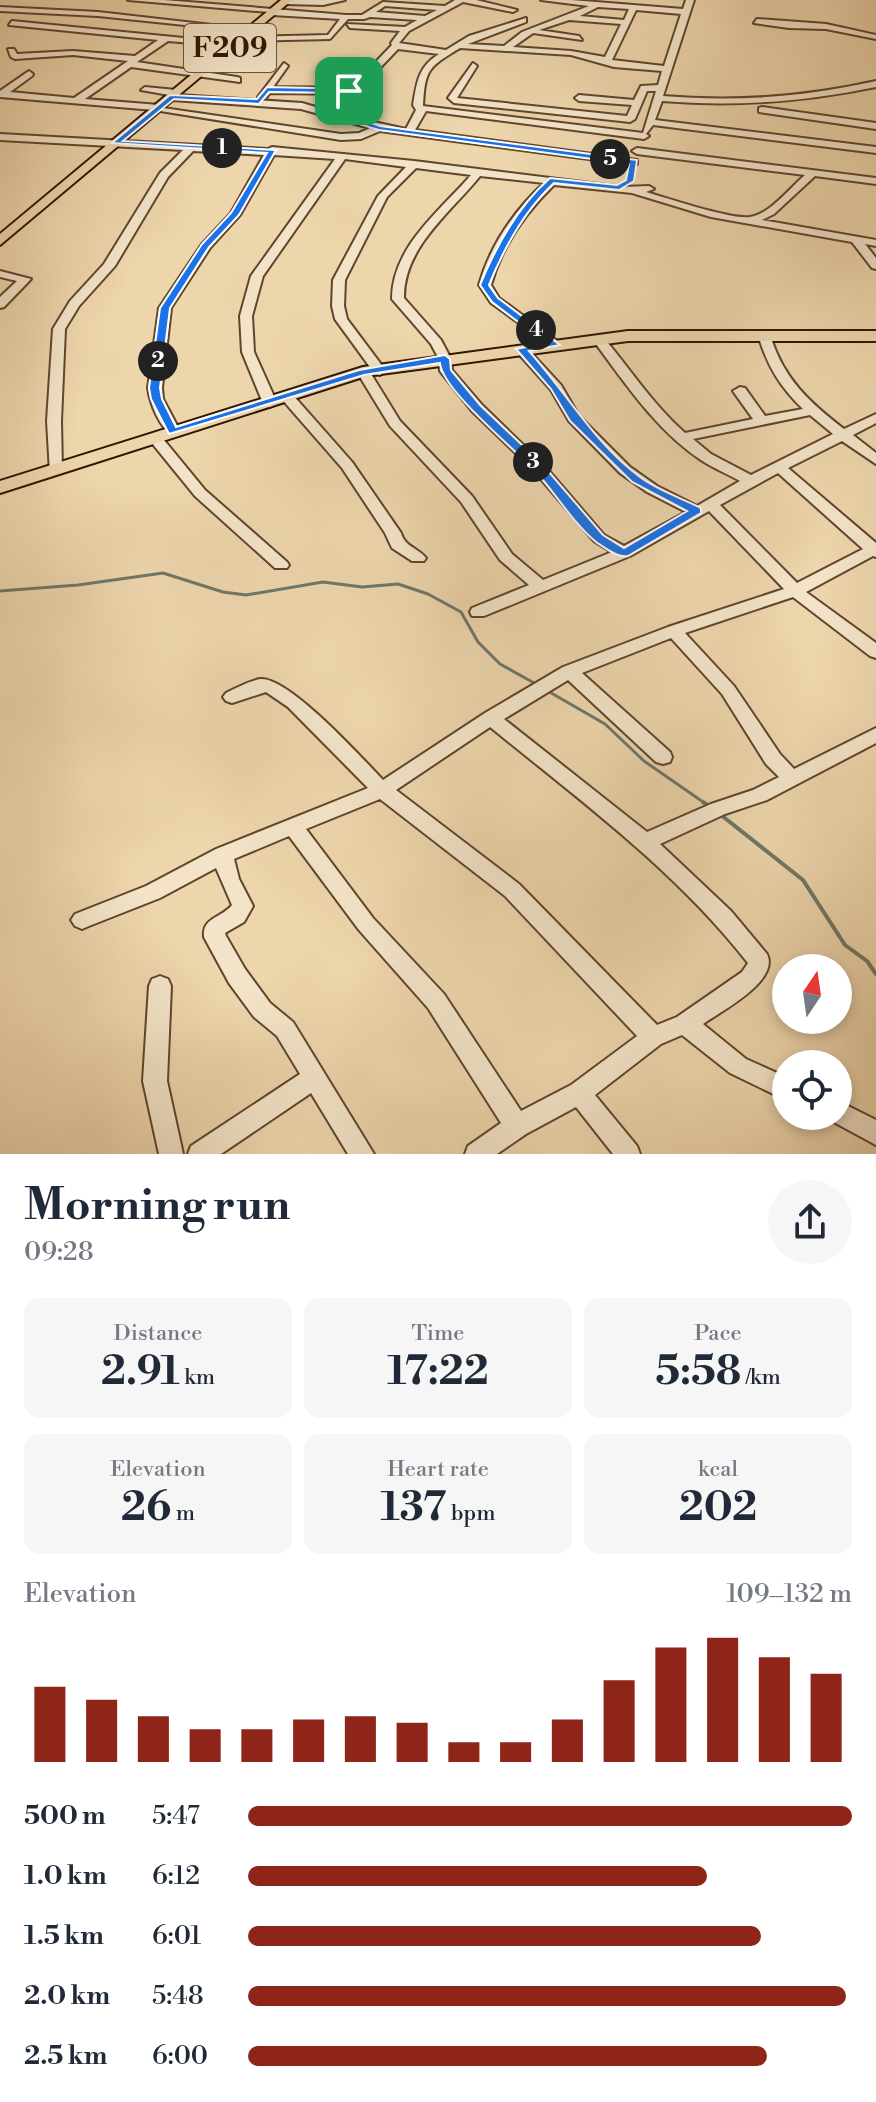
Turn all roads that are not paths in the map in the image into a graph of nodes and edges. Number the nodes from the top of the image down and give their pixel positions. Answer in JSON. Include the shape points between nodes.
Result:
{"nodes":[{"id":1,"x":132,"y":0,"type":"edge"},
{"id":2,"x":341,"y":0,"type":"edge"},
{"id":3,"x":545,"y":0,"type":"edge"},
{"id":4,"x":690,"y":0,"type":"edge"},
{"id":5,"x":155,"y":1,"type":"edge"},
{"id":6,"x":425,"y":1,"type":"edge"},
{"id":7,"x":457,"y":3,"type":"edge"},
{"id":8,"x":597,"y":4,"type":"junction"},
{"id":9,"x":280,"y":6,"type":"edge"},
{"id":10,"x":634,"y":7,"type":"junction"},
{"id":11,"x":0,"y":9,"type":"edge"},
{"id":12,"x":513,"y":10,"type":"dead end"},
{"id":13,"x":685,"y":12,"type":"junction"},
{"id":14,"x":367,"y":13,"type":"junction"},
{"id":15,"x":436,"y":13,"type":"junction"},
{"id":16,"x":98,"y":14,"type":"junction"},
{"id":17,"x":424,"y":18,"type":"junction"},
{"id":18,"x":568,"y":18,"type":"junction"},
{"id":19,"x":523,"y":20,"type":"dead end"},
{"id":20,"x":757,"y":21,"type":"dead end"},
{"id":21,"x":624,"y":22,"type":"junction"},
{"id":22,"x":12,"y":23,"type":"dead end"},
{"id":23,"x":341,"y":24,"type":"junction"},
{"id":24,"x":415,"y":24,"type":"junction"},
{"id":25,"x":766,"y":26,"type":"dead end"},
{"id":26,"x":60,"y":27,"type":"junction"},
{"id":27,"x":75,"y":28,"type":"junction"},
{"id":28,"x":252,"y":30,"type":"junction"},
{"id":29,"x":534,"y":31,"type":"junction"},
{"id":30,"x":403,"y":32,"type":"junction"},
{"id":31,"x":110,"y":33,"type":"junction"},
{"id":32,"x":808,"y":36,"type":"dead end"},
{"id":33,"x":876,"y":37,"type":"edge"},
{"id":34,"x":579,"y":38,"type":"dead end"},
{"id":35,"x":41,"y":39,"type":"dead end"},
{"id":36,"x":165,"y":39,"type":"junction"},
{"id":37,"x":845,"y":40,"type":"dead end"},
{"id":38,"x":237,"y":42,"type":"junction"},
{"id":39,"x":876,"y":44,"type":"edge"},
{"id":40,"x":398,"y":46,"type":"junction"},
{"id":41,"x":460,"y":46,"type":"junction"},
{"id":42,"x":88,"y":48,"type":"dead end"},
{"id":43,"x":506,"y":49,"type":"junction"},
{"id":44,"x":11,"y":51,"type":"dead end"},
{"id":45,"x":447,"y":53,"type":"junction"},
{"id":46,"x":135,"y":61,"type":"junction"},
{"id":47,"x":607,"y":61,"type":"junction"},
{"id":48,"x":284,"y":66,"type":"dead end"},
{"id":49,"x":473,"y":66,"type":"dead end"},
{"id":50,"x":330,"y":67,"type":"dead end"},
{"id":51,"x":669,"y":69,"type":"junction"},
{"id":52,"x":373,"y":70,"type":"junction"},
{"id":53,"x":29,"y":74,"type":"dead end"},
{"id":54,"x":199,"y":74,"type":"junction"},
{"id":55,"x":237,"y":80,"type":"dead end"},
{"id":56,"x":876,"y":84,"type":"edge"},
{"id":57,"x":145,"y":90,"type":"dead end"},
{"id":58,"x":267,"y":90,"type":"junction"},
{"id":59,"x":363,"y":91,"type":"junction"},
{"id":60,"x":662,"y":93,"type":"junction"},
{"id":61,"x":1,"y":94,"type":"edge"},
{"id":62,"x":174,"y":95,"type":"junction"},
{"id":63,"x":53,"y":98,"type":"junction"},
{"id":64,"x":579,"y":98,"type":"dead end"},
{"id":65,"x":77,"y":100,"type":"junction"},
{"id":66,"x":259,"y":102,"type":"junction"},
{"id":67,"x":633,"y":103,"type":"junction"},
{"id":68,"x":768,"y":107,"type":"junction"},
{"id":69,"x":559,"y":108,"type":"dead end"},
{"id":70,"x":159,"y":109,"type":"junction"},
{"id":71,"x":421,"y":110,"type":"junction"},
{"id":72,"x":41,"y":113,"type":"dead end"},
{"id":73,"x":349,"y":120,"type":"junction"},
{"id":74,"x":650,"y":122,"type":"junction"},
{"id":75,"x":876,"y":126,"type":"edge"},
{"id":76,"x":379,"y":128,"type":"junction"},
{"id":77,"x":409,"y":132,"type":"junction"},
{"id":78,"x":644,"y":136,"type":"junction"},
{"id":79,"x":0,"y":137,"type":"edge"},
{"id":80,"x":116,"y":143,"type":"junction"},
{"id":81,"x":191,"y":147,"type":"junction"},
{"id":82,"x":272,"y":150,"type":"junction"},
{"id":83,"x":876,"y":150,"type":"edge"},
{"id":84,"x":342,"y":156,"type":"junction"},
{"id":85,"x":414,"y":164,"type":"junction"},
{"id":86,"x":478,"y":172,"type":"junction"},
{"id":87,"x":813,"y":173,"type":"junction"},
{"id":88,"x":638,"y":176,"type":"junction"},
{"id":89,"x":553,"y":180,"type":"junction"},
{"id":90,"x":876,"y":181,"type":"edge"},
{"id":91,"x":621,"y":189,"type":"junction"},
{"id":92,"x":662,"y":199,"type":"junction"},
{"id":93,"x":676,"y":203,"type":"junction"},
{"id":94,"x":751,"y":221,"type":"junction"},
{"id":95,"x":856,"y":240,"type":"junction"},
{"id":96,"x":0,"y":241,"type":"edge"},
{"id":97,"x":876,"y":243,"type":"edge"},
{"id":98,"x":876,"y":266,"type":"edge"},
{"id":99,"x":0,"y":274,"type":"edge"},
{"id":100,"x":0,"y":304,"type":"edge"},
{"id":101,"x":876,"y":336,"type":"edge"},
{"id":102,"x":765,"y":338,"type":"junction"},
{"id":103,"x":599,"y":340,"type":"junction"},
{"id":104,"x":555,"y":345,"type":"junction"},
{"id":105,"x":521,"y":349,"type":"junction"},
{"id":106,"x":445,"y":359,"type":"junction"},
{"id":107,"x":371,"y":372,"type":"junction"},
{"id":108,"x":740,"y":391,"type":"dead end"},
{"id":109,"x":287,"y":397,"type":"junction"},
{"id":110,"x":270,"y":403,"type":"junction"},
{"id":111,"x":811,"y":411,"type":"junction"},
{"id":112,"x":876,"y":418,"type":"edge"},
{"id":113,"x":762,"y":422,"type":"junction"},
{"id":114,"x":173,"y":431,"type":"junction"},
{"id":115,"x":844,"y":433,"type":"junction"},
{"id":116,"x":154,"y":437,"type":"junction"},
{"id":117,"x":684,"y":437,"type":"junction"},
{"id":118,"x":876,"y":460,"type":"edge"},
{"id":119,"x":779,"y":467,"type":"junction"},
{"id":120,"x":55,"y":470,"type":"junction"},
{"id":121,"x":751,"y":481,"type":"junction"},
{"id":122,"x":0,"y":487,"type":"edge"},
{"id":123,"x":704,"y":507,"type":"junction"},
{"id":124,"x":875,"y":550,"type":"edge"},
{"id":125,"x":624,"y":553,"type":"junction"},
{"id":126,"x":418,"y":558,"type":"dead end"},
{"id":127,"x":281,"y":565,"type":"dead end"},
{"id":128,"x":540,"y":586,"type":"junction"},
{"id":129,"x":795,"y":591,"type":"junction"},
{"id":130,"x":478,"y":612,"type":"dead end"},
{"id":131,"x":674,"y":631,"type":"junction"},
{"id":132,"x":876,"y":652,"type":"edge"},
{"id":133,"x":569,"y":671,"type":"junction"},
{"id":134,"x":232,"y":697,"type":"dead end"},
{"id":135,"x":491,"y":718,"type":"junction"},
{"id":136,"x":876,"y":735,"type":"edge"},
{"id":137,"x":663,"y":757,"type":"dead end"},
{"id":138,"x":792,"y":778,"type":"junction"},
{"id":139,"x":382,"y":790,"type":"junction"},
{"id":140,"x":293,"y":826,"type":"junction"},
{"id":141,"x":645,"y":842,"type":"junction"},
{"id":142,"x":223,"y":855,"type":"junction"},
{"id":143,"x":82,"y":920,"type":"dead end"},
{"id":144,"x":160,"y":986,"type":"dead end"},
{"id":145,"x":685,"y":1024,"type":"junction"},
{"id":146,"x":653,"y":1037,"type":"junction"},
{"id":147,"x":314,"y":1078,"type":"junction"},
{"id":148,"x":772,"y":1082,"type":"edge"},
{"id":149,"x":579,"y":1093,"type":"junction"},
{"id":150,"x":852,"y":1120,"type":"edge"},
{"id":151,"x":517,"y":1126,"type":"junction"},
{"id":152,"x":876,"y":1133,"type":"edge"},
{"id":153,"x":171,"y":1154,"type":"edge"},
{"id":154,"x":200,"y":1154,"type":"edge"},
{"id":155,"x":362,"y":1154,"type":"edge"},
{"id":156,"x":477,"y":1154,"type":"edge"},
{"id":157,"x":628,"y":1154,"type":"edge"}],
"edges":[{"from":1,"to":5,"type":"street"},
{"from":2,"to":9,"type":"street"},
{"from":3,"to":8,"type":"street"},
{"from":4,"to":13,"type":"street"},
{"from":5,"to":9,"type":"street"},
{"from":6,"to":7,"type":"street"},
{"from":7,"to":12,"type":"street"},
{"from":7,"to":14,"type":"street","via":[[383,4]]},
{"from":7,"to":15,"type":"street"},
{"from":8,"to":10,"type":"street"},
{"from":8,"to":18,"type":"street"},
{"from":9,"to":23,"type":"street"},
{"from":9,"to":28,"type":"main road","number":"F209"},
{"from":10,"to":13,"type":"street"},
{"from":10,"to":21,"type":"street"},
{"from":11,"to":16,"type":"street"},
{"from":13,"to":51,"type":"street"},
{"from":14,"to":15,"type":"street"},
{"from":14,"to":17,"type":"street"},
{"from":14,"to":23,"type":"street"},
{"from":14,"to":24,"type":"street"},
{"from":15,"to":17,"type":"street"},
{"from":16,"to":27,"type":"street"},
{"from":16,"to":28,"type":"street"},
{"from":17,"to":24,"type":"street"},
{"from":18,"to":21,"type":"street"},
{"from":18,"to":29,"type":"street"},
{"from":19,"to":41,"type":"street"},
{"from":20,"to":33,"type":"street"},
{"from":21,"to":47,"type":"street"},
{"from":22,"to":26,"type":"street"},
{"from":23,"to":30,"type":"street"},
{"from":23,"to":38,"type":"street","via":[[333,36],[324,38]]},
{"from":24,"to":30,"type":"street"},
{"from":25,"to":32,"type":"street"},
{"from":26,"to":27,"type":"street"},
{"from":26,"to":35,"type":"street"},
{"from":27,"to":31,"type":"street"},
{"from":28,"to":38,"type":"main road","number":"F209"},
{"from":29,"to":34,"type":"street"},
{"from":29,"to":43,"type":"street"},
{"from":30,"to":40,"type":"street"},
{"from":31,"to":36,"type":"street"},
{"from":31,"to":42,"type":"street"},
{"from":36,"to":38,"type":"street"},
{"from":36,"to":46,"type":"street"},
{"from":37,"to":39,"type":"street"},
{"from":38,"to":54,"type":"main road","number":"F209"},
{"from":40,"to":45,"type":"street"},
{"from":40,"to":52,"type":"street"},
{"from":41,"to":43,"type":"street"},
{"from":41,"to":45,"type":"street"},
{"from":43,"to":47,"type":"street"},
{"from":44,"to":46,"type":"street","via":[[15,57],[73,53]]},
{"from":45,"to":71,"type":"street","via":[[423,74]]},
{"from":46,"to":54,"type":"street"},
{"from":46,"to":65,"type":"street"},
{"from":47,"to":51,"type":"street"},
{"from":48,"to":58,"type":"street"},
{"from":49,"to":67,"type":"street","via":[[454,100],[625,119],[632,118]]},
{"from":50,"to":52,"type":"street"},
{"from":51,"to":60,"type":"street"},
{"from":52,"to":59,"type":"street"},
{"from":53,"to":61,"type":"street"},
{"from":54,"to":55,"type":"street"},
{"from":54,"to":62,"type":"main road","number":"F209"},
{"from":56,"to":68,"type":"street"},
{"from":57,"to":62,"type":"street"},
{"from":58,"to":59,"type":"street"},
{"from":58,"to":66,"type":"street"},
{"from":59,"to":73,"type":"street"},
{"from":60,"to":67,"type":"street","via":[[646,87]]},
{"from":60,"to":68,"type":"street"},
{"from":60,"to":74,"type":"street"},
{"from":61,"to":63,"type":"street"},
{"from":62,"to":66,"type":"street"},
{"from":62,"to":70,"type":"main road","number":"F209"},
{"from":63,"to":65,"type":"street"},
{"from":63,"to":72,"type":"street"},
{"from":64,"to":67,"type":"street"},
{"from":65,"to":70,"type":"street"},
{"from":66,"to":73,"type":"street","via":[[302,106]]},
{"from":67,"to":69,"type":"street","via":[[609,113]]},
{"from":68,"to":75,"type":"street"},
{"from":70,"to":76,"type":"street","via":[[341,137]]},
{"from":70,"to":80,"type":"main road","number":"F209"},
{"from":71,"to":77,"type":"street"},
{"from":71,"to":78,"type":"street"},
{"from":73,"to":76,"type":"street"},
{"from":74,"to":78,"type":"street"},
{"from":74,"to":83,"type":"street"},
{"from":76,"to":77,"type":"street"},
{"from":77,"to":88,"type":"street"},
{"from":78,"to":88,"type":"street"},
{"from":79,"to":80,"type":"street"},
{"from":80,"to":81,"type":"street"},
{"from":80,"to":96,"type":"main road","number":"F209"},
{"from":81,"to":82,"type":"street"},
{"from":81,"to":120,"type":"street","via":[[164,175],[109,266],[59,329]]},
{"from":82,"to":84,"type":"street"},
{"from":82,"to":114,"type":"street","via":[[235,215],[206,246],[165,308],[155,388]]},
{"from":84,"to":85,"type":"street"},
{"from":84,"to":110,"type":"street","via":[[257,276],[246,316],[246,340]]},
{"from":85,"to":86,"type":"street"},
{"from":85,"to":107,"type":"street","via":[[383,196],[339,280],[341,319]]},
{"from":86,"to":89,"type":"street"},
{"from":86,"to":106,"type":"street","via":[[416,241],[396,291]]},
{"from":87,"to":88,"type":"street"},
{"from":87,"to":90,"type":"street"},
{"from":87,"to":94,"type":"street","via":[[770,212]]},
{"from":88,"to":91,"type":"street"},
{"from":88,"to":92,"type":"street"},
{"from":88,"to":93,"type":"street"},
{"from":89,"to":91,"type":"street"},
{"from":89,"to":104,"type":"street","via":[[538,193],[498,252],[485,285],[495,300]]},
{"from":91,"to":92,"type":"street"},
{"from":92,"to":93,"type":"street"},
{"from":93,"to":94,"type":"street"},
{"from":94,"to":95,"type":"street"},
{"from":95,"to":97,"type":"street"},
{"from":95,"to":98,"type":"street"},
{"from":99,"to":100,"type":"street","via":[[25,279]]},
{"from":101,"to":102,"type":"main road"},
{"from":102,"to":103,"type":"main road"},
{"from":102,"to":111,"type":"street","via":[[776,368]]},
{"from":103,"to":104,"type":"main road"},
{"from":103,"to":117,"type":"street","via":[[641,397]]},
{"from":104,"to":105,"type":"main road"},
{"from":105,"to":106,"type":"main road"},
{"from":105,"to":123,"type":"street","via":[[574,418],[625,470],[652,489]]},
{"from":106,"to":107,"type":"main road"},
{"from":106,"to":125,"type":"street","via":[[446,371],[477,408],[539,468],[599,538]]},
{"from":107,"to":109,"type":"main road"},
{"from":107,"to":128,"type":"street","via":[[395,423],[467,499],[506,557]]},
{"from":108,"to":113,"type":"street"},
{"from":109,"to":110,"type":"main road"},
{"from":109,"to":126,"type":"street","via":[[347,465],[397,545]]},
{"from":110,"to":114,"type":"main road"},
{"from":111,"to":113,"type":"street"},
{"from":111,"to":115,"type":"street"},
{"from":112,"to":115,"type":"street"},
{"from":113,"to":117,"type":"street"},
{"from":114,"to":116,"type":"main road"},
{"from":115,"to":118,"type":"street"},
{"from":115,"to":119,"type":"street"},
{"from":116,"to":120,"type":"main road"},
{"from":116,"to":127,"type":"street","via":[[200,493]]},
{"from":117,"to":121,"type":"street","via":[[706,457]]},
{"from":119,"to":121,"type":"street"},
{"from":119,"to":124,"type":"street"},
{"from":120,"to":122,"type":"main road"},
{"from":121,"to":123,"type":"street"},
{"from":123,"to":125,"type":"street"},
{"from":123,"to":129,"type":"street"},
{"from":124,"to":129,"type":"street"},
{"from":125,"to":128,"type":"street"},
{"from":128,"to":130,"type":"street"},
{"from":129,"to":131,"type":"street"},
{"from":129,"to":132,"type":"street"},
{"from":131,"to":133,"type":"street"},
{"from":131,"to":138,"type":"street","via":[[728,690],[773,759]]},
{"from":133,"to":135,"type":"street"},
{"from":133,"to":137,"type":"street"},
{"from":134,"to":139,"type":"street","via":[[262,685],[278,691]]},
{"from":135,"to":139,"type":"street"},
{"from":135,"to":141,"type":"street"},
{"from":136,"to":138,"type":"street"},
{"from":138,"to":141,"type":"street"},
{"from":139,"to":140,"type":"street"},
{"from":139,"to":146,"type":"street","via":[[512,890]]},
{"from":140,"to":142,"type":"street"},
{"from":140,"to":151,"type":"street","via":[[366,924],[436,1001]]},
{"from":141,"to":145,"type":"street","via":[[724,917],[759,961],[750,979]]},
{"from":142,"to":143,"type":"street","via":[[153,892]]},
{"from":142,"to":147,"type":"street","via":[[243,906],[237,916],[214,929],[215,937],[262,1010],[285,1029]]},
{"from":144,"to":153,"type":"street","via":[[155,1081]]},
{"from":145,"to":146,"type":"street"},
{"from":145,"to":148,"type":"street","via":[[738,1066]]},
{"from":146,"to":149,"type":"street"},
{"from":147,"to":154,"type":"street"},
{"from":147,"to":155,"type":"street"},
{"from":149,"to":151,"type":"street"},
{"from":149,"to":157,"type":"street"},
{"from":150,"to":152,"type":"street"},
{"from":151,"to":156,"type":"street"}]}
